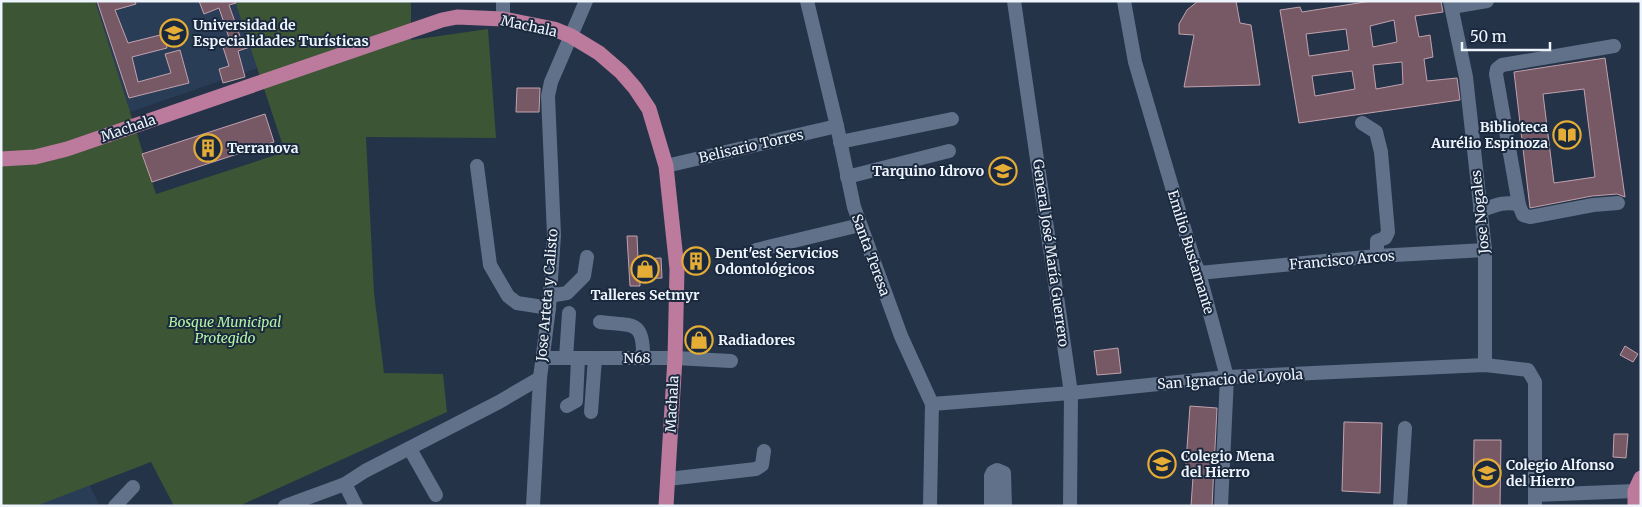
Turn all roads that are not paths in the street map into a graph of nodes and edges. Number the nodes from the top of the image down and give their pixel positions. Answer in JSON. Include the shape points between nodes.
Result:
{"nodes":[{"id":1,"x":503,"y":1,"type":"edge"},
{"id":2,"x":586,"y":1,"type":"edge"},
{"id":3,"x":807,"y":1,"type":"edge"},
{"id":4,"x":1014,"y":1,"type":"edge"},
{"id":5,"x":1126,"y":2,"type":"edge"},
{"id":6,"x":1484,"y":2,"type":"edge"},
{"id":7,"x":1451,"y":4,"type":"edge"},
{"id":8,"x":504,"y":19,"type":"junction"},
{"id":9,"x":571,"y":36,"type":"junction"},
{"id":10,"x":1614,"y":46,"type":"dead end"},
{"id":11,"x":952,"y":119,"type":"dead end"},
{"id":12,"x":1362,"y":123,"type":"dead end"},
{"id":13,"x":837,"y":126,"type":"junction"},
{"id":14,"x":840,"y":142,"type":"junction"},
{"id":15,"x":949,"y":151,"type":"dead end"},
{"id":16,"x":1,"y":159,"type":"edge"},
{"id":17,"x":477,"y":166,"type":"dead end"},
{"id":18,"x":666,"y":166,"type":"junction"},
{"id":19,"x":847,"y":177,"type":"junction"},
{"id":20,"x":1618,"y":203,"type":"dead end"},
{"id":21,"x":1519,"y":204,"type":"junction"},
{"id":22,"x":1480,"y":211,"type":"junction"},
{"id":23,"x":860,"y":225,"type":"junction"},
{"id":24,"x":756,"y":250,"type":"dead end"},
{"id":25,"x":1485,"y":250,"type":"junction"},
{"id":26,"x":587,"y":256,"type":"dead end"},
{"id":27,"x":1378,"y":256,"type":"junction"},
{"id":28,"x":1199,"y":273,"type":"junction"},
{"id":29,"x":549,"y":302,"type":"junction"},
{"id":30,"x":569,"y":313,"type":"dead end"},
{"id":31,"x":600,"y":322,"type":"dead end"},
{"id":32,"x":542,"y":358,"type":"junction"},
{"id":33,"x":572,"y":358,"type":"junction"},
{"id":34,"x":595,"y":358,"type":"junction"},
{"id":35,"x":643,"y":358,"type":"junction"},
{"id":36,"x":675,"y":358,"type":"junction"},
{"id":37,"x":731,"y":361,"type":"dead end"},
{"id":38,"x":1485,"y":366,"type":"junction"},
{"id":39,"x":1227,"y":377,"type":"junction"},
{"id":40,"x":540,"y":378,"type":"junction"},
{"id":41,"x":1071,"y":393,"type":"junction"},
{"id":42,"x":932,"y":404,"type":"junction"},
{"id":43,"x":567,"y":406,"type":"dead end"},
{"id":44,"x":591,"y":412,"type":"dead end"},
{"id":45,"x":1405,"y":428,"type":"dead end"},
{"id":46,"x":410,"y":449,"type":"junction"},
{"id":47,"x":764,"y":451,"type":"dead end"},
{"id":48,"x":668,"y":479,"type":"junction"},
{"id":49,"x":344,"y":484,"type":"junction"},
{"id":50,"x":133,"y":487,"type":"dead end"},
{"id":51,"x":1638,"y":488,"type":"edge"},
{"id":52,"x":436,"y":496,"type":"dead end"},
{"id":53,"x":1535,"y":500,"type":"edge"},
{"id":54,"x":116,"y":506,"type":"edge"},
{"id":55,"x":285,"y":506,"type":"edge"},
{"id":56,"x":356,"y":506,"type":"edge"},
{"id":57,"x":533,"y":506,"type":"edge"},
{"id":58,"x":666,"y":506,"type":"edge"},
{"id":59,"x":930,"y":506,"type":"edge"},
{"id":60,"x":990,"y":506,"type":"edge"},
{"id":61,"x":1004,"y":506,"type":"edge"},
{"id":62,"x":1070,"y":506,"type":"edge"},
{"id":63,"x":1221,"y":506,"type":"edge"},
{"id":64,"x":1400,"y":506,"type":"edge"}],
"edges":[{"from":1,"to":8,"type":"street"},
{"from":2,"to":9,"type":"street","name":"Jose Arteta y Calisto"},
{"from":3,"to":13,"type":"street","name":"Santa Teresa"},
{"from":4,"to":41,"type":"street","name":"General José María Guerrero"},
{"from":5,"to":28,"type":"street","name":"Emilio Bustamante","via":[[1135,62]]},
{"from":6,"to":7,"type":"street"},
{"from":7,"to":22,"type":"street","name":"Jose Nogales","via":[[1466,77]]},
{"from":8,"to":9,"type":"main road","name":"Machala","via":[[554,29]]},
{"from":8,"to":16,"type":"main road","name":"Machala","via":[[471,16],[442,20],[67,149],[35,157]]},
{"from":9,"to":18,"type":"main road","name":"Machala","via":[[599,53],[635,88],[648,109]]},
{"from":9,"to":29,"type":"street","name":"Jose Arteta y Calisto","via":[[548,96],[554,235]]},
{"from":10,"to":21,"type":"street","via":[[1502,65],[1497,69]]},
{"from":11,"to":14,"type":"street"},
{"from":12,"to":27,"type":"street","via":[[1376,132],[1381,152],[1388,232],[1385,238],[1377,241]]},
{"from":13,"to":14,"type":"street","name":"Santa Teresa"},
{"from":13,"to":18,"type":"street","name":"Belisario Torres"},
{"from":14,"to":19,"type":"street","name":"Santa Teresa"},
{"from":15,"to":19,"type":"street"},
{"from":17,"to":29,"type":"street","via":[[490,265],[508,296],[517,303]]},
{"from":18,"to":36,"type":"main road","name":"Machala","via":[[677,269]]},
{"from":19,"to":23,"type":"street","name":"Santa Teresa"},
{"from":20,"to":21,"type":"street","via":[[1593,204],[1530,217],[1523,215]]},
{"from":21,"to":22,"type":"street","via":[[1500,204]]},
{"from":22,"to":25,"type":"street","name":"Jose Nogales"},
{"from":23,"to":24,"type":"street"},
{"from":23,"to":42,"type":"street","name":"Santa Teresa","via":[[901,336]]},
{"from":25,"to":27,"type":"street","name":"Francisco Arcos"},
{"from":25,"to":38,"type":"street","name":"Jose Nogales"},
{"from":26,"to":29,"type":"street","via":[[584,276],[567,293]]},
{"from":27,"to":28,"type":"street","name":"Francisco Arcos"},
{"from":28,"to":39,"type":"street","name":"Emilio Bustamante"},
{"from":29,"to":32,"type":"street","name":"Jose Arteta y Calisto"},
{"from":30,"to":33,"type":"street"},
{"from":31,"to":35,"type":"street","via":[[639,329]]},
{"from":32,"to":33,"type":"street","name":"N68"},
{"from":32,"to":40,"type":"street","name":"Jose Arteta y Calisto"},
{"from":33,"to":34,"type":"street","name":"N68"},
{"from":33,"to":43,"type":"street","via":[[576,401]]},
{"from":34,"to":35,"type":"street","name":"N68"},
{"from":34,"to":44,"type":"street"},
{"from":35,"to":36,"type":"street","name":"N68"},
{"from":36,"to":37,"type":"street","name":"N68"},
{"from":36,"to":48,"type":"main road","name":"Machala"},
{"from":38,"to":39,"type":"street","name":"San Ignacio de Loyola"},
{"from":38,"to":53,"type":"street","name":"San Ignacio de Loyola","via":[[1528,370],[1535,382]]},
{"from":39,"to":41,"type":"street","name":"San Ignacio de Loyola"},
{"from":39,"to":63,"type":"street","name":"Emilio Bustamante"},
{"from":40,"to":46,"type":"street"},
{"from":40,"to":57,"type":"street","name":"Jose Arteta y Calisto"},
{"from":41,"to":42,"type":"street","name":"San Ignacio de Loyola"},
{"from":41,"to":62,"type":"street","name":"General José María Guerrero"},
{"from":42,"to":59,"type":"street","name":"Santa Teresa"},
{"from":45,"to":64,"type":"street"},
{"from":46,"to":49,"type":"street"},
{"from":46,"to":52,"type":"street"},
{"from":47,"to":48,"type":"street","via":[[762,465],[756,469]]},
{"from":48,"to":58,"type":"main road","name":"Machala"},
{"from":49,"to":55,"type":"street"},
{"from":49,"to":56,"type":"street"},
{"from":50,"to":54,"type":"street"},
{"from":51,"to":53,"type":"street"},
{"from":60,"to":61,"type":"street","via":[[991,476],[997,470],[1004,473]]}]}
